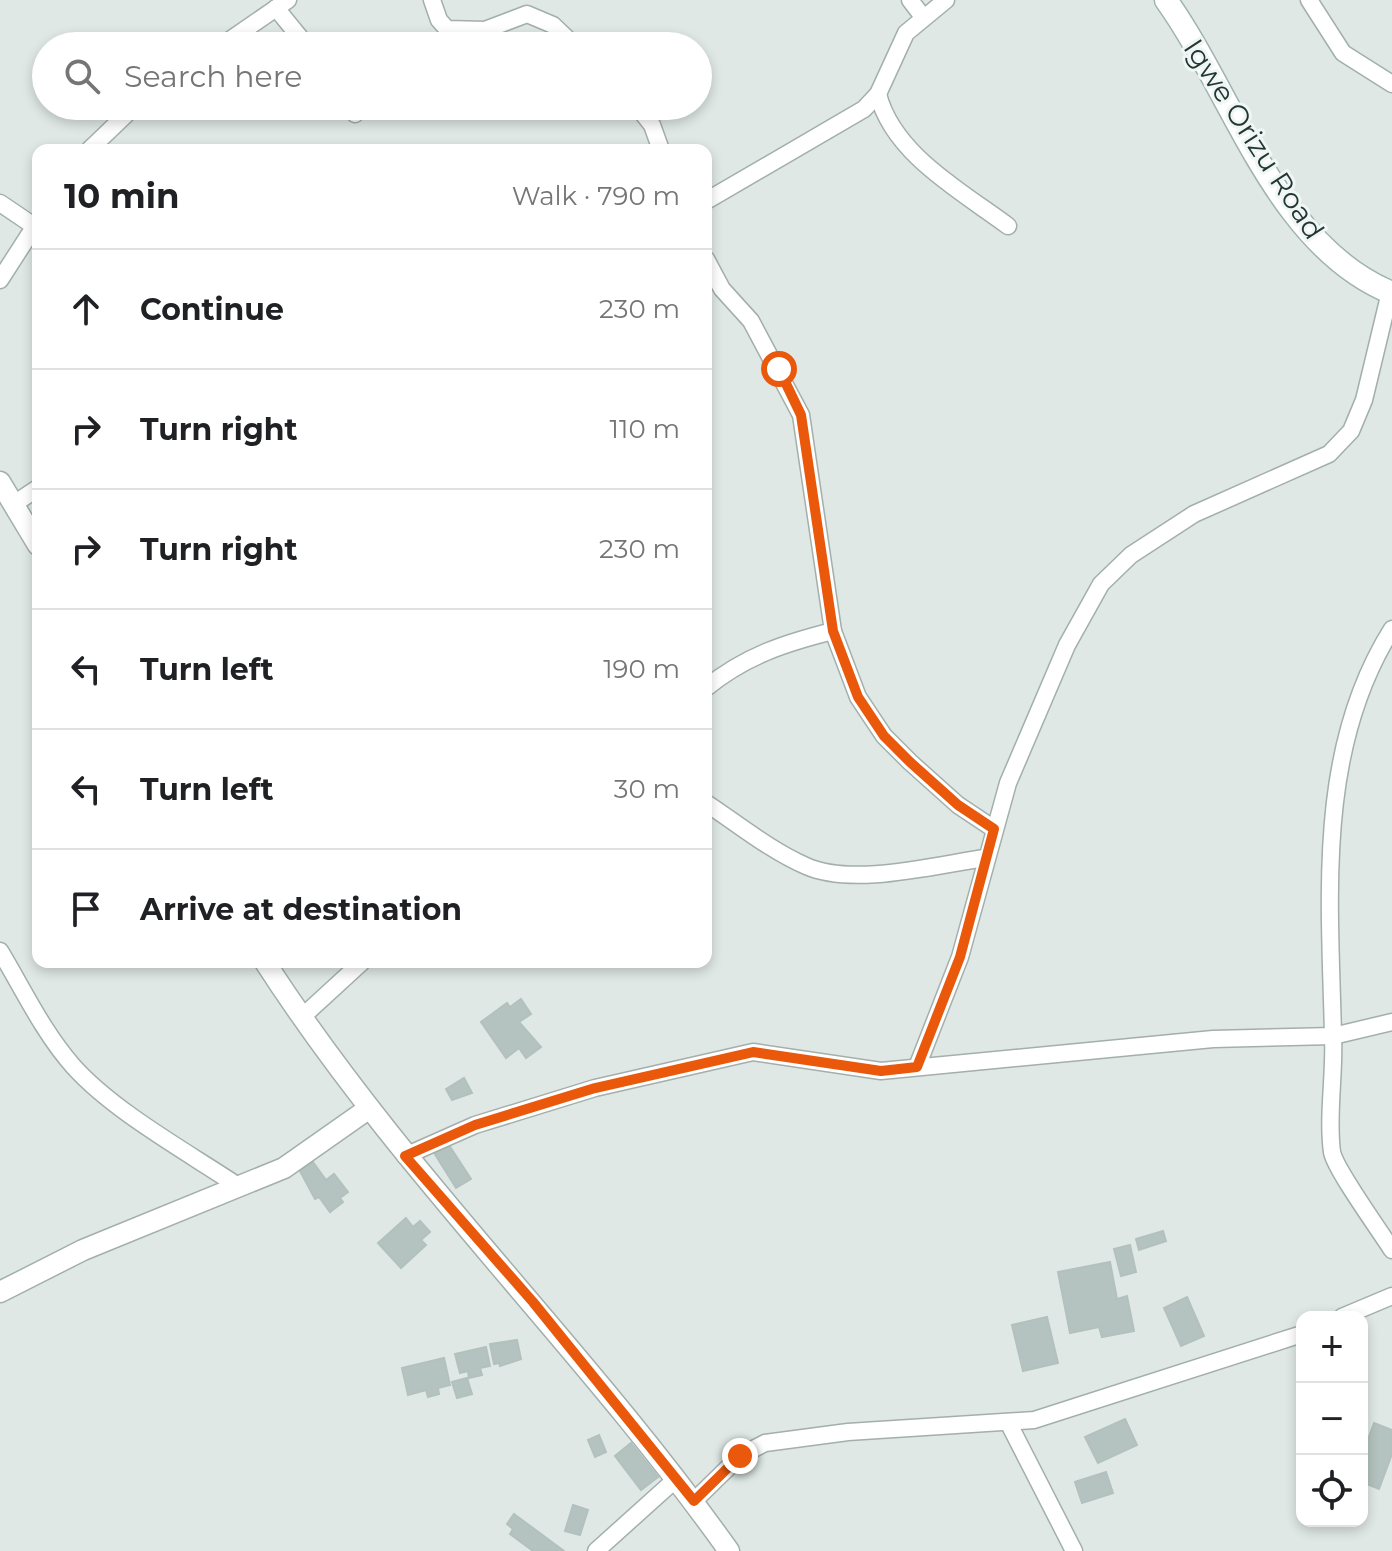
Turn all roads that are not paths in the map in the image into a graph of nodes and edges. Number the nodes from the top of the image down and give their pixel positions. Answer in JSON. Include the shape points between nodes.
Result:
{"nodes":[{"id":1,"x":432,"y":0,"type":"edge"},
{"id":2,"x":910,"y":0,"type":"edge"},
{"id":3,"x":946,"y":0,"type":"edge"},
{"id":4,"x":1166,"y":0,"type":"edge"},
{"id":5,"x":1309,"y":0,"type":"edge"},
{"id":6,"x":282,"y":4,"type":"edge"},
{"id":7,"x":923,"y":17,"type":"junction"},
{"id":8,"x":241,"y":32,"type":"edge"},
{"id":9,"x":299,"y":32,"type":"edge"},
{"id":10,"x":560,"y":32,"type":"edge"},
{"id":11,"x":1392,"y":84,"type":"edge"},
{"id":12,"x":878,"y":94,"type":"junction"},
{"id":13,"x":120,"y":120,"type":"edge"},
{"id":14,"x":648,"y":120,"type":"edge"},
{"id":15,"x":95,"y":144,"type":"edge"},
{"id":16,"x":659,"y":144,"type":"edge"},
{"id":17,"x":712,"y":198,"type":"edge"},
{"id":18,"x":0,"y":203,"type":"edge"},
{"id":19,"x":32,"y":221,"type":"edge"},
{"id":20,"x":1008,"y":226,"type":"dead end"},
{"id":21,"x":32,"y":229,"type":"edge"},
{"id":22,"x":712,"y":270,"type":"edge"},
{"id":23,"x":0,"y":280,"type":"edge"},
{"id":24,"x":1391,"y":293,"type":"edge"},
{"id":25,"x":0,"y":482,"type":"edge"},
{"id":26,"x":32,"y":492,"type":"edge"},
{"id":27,"x":14,"y":504,"type":"junction"},
{"id":28,"x":32,"y":535,"type":"edge"},
{"id":29,"x":1392,"y":629,"type":"edge"},
{"id":30,"x":833,"y":631,"type":"junction"},
{"id":31,"x":712,"y":683,"type":"edge"},
{"id":32,"x":712,"y":807,"type":"edge"},
{"id":33,"x":994,"y":829,"type":"junction"},
{"id":34,"x":985,"y":858,"type":"junction"},
{"id":35,"x":0,"y":951,"type":"edge"},
{"id":36,"x":269,"y":968,"type":"edge"},
{"id":37,"x":355,"y":968,"type":"edge"},
{"id":38,"x":301,"y":1018,"type":"junction"},
{"id":39,"x":1392,"y":1022,"type":"edge"},
{"id":40,"x":1333,"y":1036,"type":"junction"},
{"id":41,"x":917,"y":1067,"type":"junction"},
{"id":42,"x":368,"y":1109,"type":"junction"},
{"id":43,"x":405,"y":1156,"type":"junction"},
{"id":44,"x":238,"y":1186,"type":"junction"},
{"id":45,"x":1392,"y":1250,"type":"edge"},
{"id":46,"x":0,"y":1292,"type":"edge"},
{"id":47,"x":1392,"y":1296,"type":"edge"},
{"id":48,"x":1356,"y":1311,"type":"edge"},
{"id":49,"x":1296,"y":1336,"type":"edge"},
{"id":50,"x":1008,"y":1422,"type":"junction"},
{"id":51,"x":676,"y":1479,"type":"junction"},
{"id":52,"x":694,"y":1501,"type":"junction"},
{"id":53,"x":596,"y":1551,"type":"edge"},
{"id":54,"x":729,"y":1551,"type":"edge"},
{"id":55,"x":1074,"y":1551,"type":"edge"}],
"edges":[{"from":1,"to":10,"type":"street","via":[[447,29],[485,30],[527,14]]},
{"from":2,"to":7,"type":"street"},
{"from":3,"to":7,"type":"street"},
{"from":4,"to":24,"type":"main road","name":"Igwe Orizu Road","via":[[1295,212],[1330,255]]},
{"from":5,"to":11,"type":"street","via":[[1343,53]]},
{"from":6,"to":8,"type":"street"},
{"from":6,"to":9,"type":"street"},
{"from":7,"to":12,"type":"street","via":[[906,33]]},
{"from":12,"to":17,"type":"street","via":[[803,148]]},
{"from":12,"to":20,"type":"street","via":[[897,137]]},
{"from":13,"to":15,"type":"street"},
{"from":14,"to":16,"type":"street"},
{"from":18,"to":19,"type":"street"},
{"from":21,"to":23,"type":"street"},
{"from":22,"to":30,"type":"street","via":[[751,321],[801,415]]},
{"from":24,"to":33,"type":"street","via":[[1364,400],[1351,431],[1329,454],[1194,514],[1131,555],[1101,584],[1067,645]]},
{"from":25,"to":27,"type":"street"},
{"from":26,"to":27,"type":"street"},
{"from":27,"to":28,"type":"street"},
{"from":29,"to":40,"type":"street","via":[[1375,656],[1332,801],[1328,896]]},
{"from":30,"to":31,"type":"street","via":[[774,646]]},
{"from":30,"to":33,"type":"street","via":[[858,697],[884,736],[942,792]]},
{"from":32,"to":34,"type":"street","via":[[808,868],[848,874]]},
{"from":33,"to":34,"type":"street"},
{"from":34,"to":41,"type":"street","via":[[956,971]]},
{"from":35,"to":44,"type":"street","via":[[73,1066],[104,1094]]},
{"from":36,"to":38,"type":"street"},
{"from":37,"to":38,"type":"street"},
{"from":38,"to":42,"type":"street"},
{"from":39,"to":40,"type":"street"},
{"from":40,"to":41,"type":"street","via":[[1213,1039]]},
{"from":40,"to":45,"type":"street","via":[[1332,1154]]},
{"from":41,"to":43,"type":"street","via":[[881,1071],[753,1052],[595,1088],[475,1125]]},
{"from":42,"to":43,"type":"street"},
{"from":42,"to":44,"type":"street","via":[[284,1168]]},
{"from":43,"to":51,"type":"street","via":[[533,1302]]},
{"from":44,"to":46,"type":"street","via":[[83,1250]]},
{"from":47,"to":48,"type":"street"},
{"from":49,"to":50,"type":"street","via":[[1034,1420]]},
{"from":50,"to":52,"type":"street","via":[[765,1443],[740,1456]]},
{"from":50,"to":55,"type":"street"},
{"from":51,"to":52,"type":"street"},
{"from":51,"to":53,"type":"street"},
{"from":52,"to":54,"type":"street"}]}
